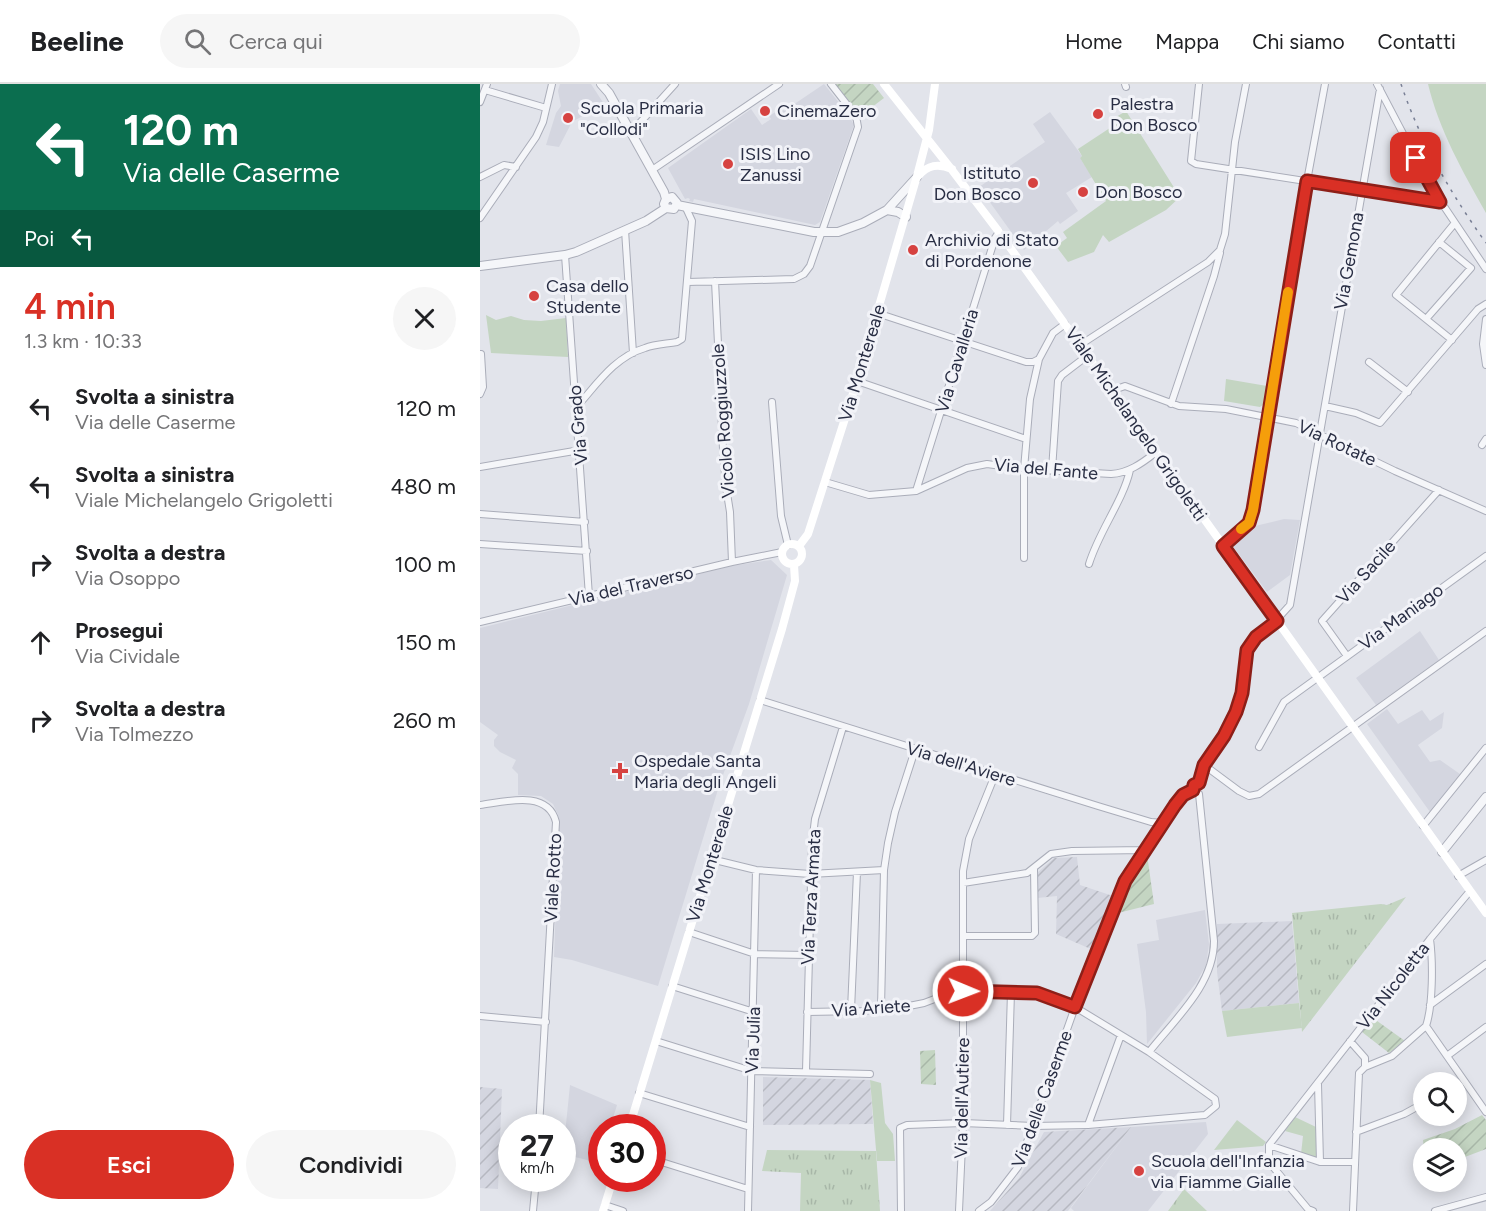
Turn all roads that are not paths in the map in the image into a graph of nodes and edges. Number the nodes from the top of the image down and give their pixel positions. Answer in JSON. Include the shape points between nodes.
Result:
{"nodes":[{"id":1,"x":552,"y":84,"type":"edge"},
{"id":2,"x":601,"y":84,"type":"edge"},
{"id":3,"x":675,"y":84,"type":"edge"},
{"id":4,"x":779,"y":84,"type":"edge"},
{"id":5,"x":831,"y":84,"type":"edge"},
{"id":6,"x":884,"y":84,"type":"edge"},
{"id":7,"x":934,"y":84,"type":"edge"},
{"id":8,"x":1199,"y":84,"type":"edge"},
{"id":9,"x":1246,"y":84,"type":"edge"},
{"id":10,"x":1325,"y":84,"type":"edge"},
{"id":11,"x":1378,"y":86,"type":"edge"},
{"id":12,"x":486,"y":87,"type":"edge"},
{"id":13,"x":480,"y":102,"type":"edge"},
{"id":14,"x":546,"y":108,"type":"junction"},
{"id":15,"x":630,"y":130,"type":"junction"},
{"id":16,"x":927,"y":140,"type":"junction"},
{"id":17,"x":516,"y":167,"type":"junction"},
{"id":18,"x":652,"y":170,"type":"junction"},
{"id":19,"x":952,"y":170,"type":"junction"},
{"id":20,"x":1232,"y":170,"type":"junction"},
{"id":21,"x":917,"y":176,"type":"junction"},
{"id":22,"x":480,"y":177,"type":"edge"},
{"id":23,"x":1307,"y":181,"type":"junction"},
{"id":24,"x":1362,"y":189,"type":"junction"},
{"id":25,"x":666,"y":199,"type":"junction"},
{"id":26,"x":1440,"y":202,"type":"junction"},
{"id":27,"x":677,"y":205,"type":"junction"},
{"id":28,"x":890,"y":207,"type":"junction"},
{"id":29,"x":666,"y":208,"type":"junction"},
{"id":30,"x":686,"y":208,"type":"junction"},
{"id":31,"x":907,"y":213,"type":"junction"},
{"id":32,"x":480,"y":218,"type":"edge"},
{"id":33,"x":1454,"y":224,"type":"junction"},
{"id":34,"x":625,"y":230,"type":"junction"},
{"id":35,"x":999,"y":232,"type":"junction"},
{"id":36,"x":823,"y":233,"type":"junction"},
{"id":37,"x":1439,"y":242,"type":"junction"},
{"id":38,"x":1221,"y":250,"type":"junction"},
{"id":39,"x":565,"y":255,"type":"junction"},
{"id":40,"x":480,"y":266,"type":"edge"},
{"id":41,"x":1486,"y":269,"type":"edge"},
{"id":42,"x":715,"y":281,"type":"junction"},
{"id":43,"x":688,"y":282,"type":"junction"},
{"id":44,"x":1486,"y":304,"type":"edge"},
{"id":45,"x":877,"y":313,"type":"junction"},
{"id":46,"x":1426,"y":319,"type":"junction"},
{"id":47,"x":1486,"y":319,"type":"edge"},
{"id":48,"x":1065,"y":324,"type":"junction"},
{"id":49,"x":1452,"y":340,"type":"junction"},
{"id":50,"x":963,"y":342,"type":"junction"},
{"id":51,"x":1080,"y":345,"type":"junction"},
{"id":52,"x":633,"y":353,"type":"junction"},
{"id":53,"x":481,"y":354,"type":"edge"},
{"id":54,"x":1087,"y":356,"type":"junction"},
{"id":55,"x":1038,"y":359,"type":"junction"},
{"id":56,"x":1369,"y":362,"type":"dead end"},
{"id":57,"x":1486,"y":365,"type":"edge"},
{"id":58,"x":857,"y":381,"type":"junction"},
{"id":59,"x":1112,"y":391,"type":"junction"},
{"id":60,"x":1408,"y":392,"type":"junction"},
{"id":61,"x":480,"y":394,"type":"edge"},
{"id":62,"x":772,"y":402,"type":"dead end"},
{"id":63,"x":575,"y":404,"type":"junction"},
{"id":64,"x":1171,"y":404,"type":"junction"},
{"id":65,"x":1325,"y":406,"type":"junction"},
{"id":66,"x":941,"y":411,"type":"junction"},
{"id":67,"x":1267,"y":416,"type":"junction"},
{"id":68,"x":1321,"y":434,"type":"junction"},
{"id":69,"x":1026,"y":439,"type":"junction"},
{"id":70,"x":580,"y":450,"type":"junction"},
{"id":71,"x":1155,"y":453,"type":"junction"},
{"id":72,"x":480,"y":467,"type":"edge"},
{"id":73,"x":1024,"y":468,"type":"junction"},
{"id":74,"x":1052,"y":470,"type":"junction"},
{"id":75,"x":1130,"y":470,"type":"junction"},
{"id":76,"x":825,"y":482,"type":"junction"},
{"id":77,"x":1439,"y":490,"type":"junction"},
{"id":78,"x":916,"y":491,"type":"junction"},
{"id":79,"x":1486,"y":510,"type":"edge"},
{"id":80,"x":480,"y":514,"type":"edge"},
{"id":81,"x":585,"y":522,"type":"junction"},
{"id":82,"x":480,"y":544,"type":"edge"},
{"id":83,"x":799,"y":546,"type":"junction"},
{"id":84,"x":1223,"y":546,"type":"junction"},
{"id":85,"x":785,"y":548,"type":"junction"},
{"id":86,"x":587,"y":551,"type":"junction"},
{"id":87,"x":1486,"y":556,"type":"edge"},
{"id":88,"x":1024,"y":558,"type":"dead end"},
{"id":89,"x":732,"y":562,"type":"junction"},
{"id":90,"x":1089,"y":564,"type":"dead end"},
{"id":91,"x":794,"y":565,"type":"junction"},
{"id":92,"x":589,"y":596,"type":"junction"},
{"id":93,"x":1277,"y":621,"type":"junction"},
{"id":94,"x":480,"y":622,"type":"edge"},
{"id":95,"x":1486,"y":632,"type":"edge"},
{"id":96,"x":1347,"y":656,"type":"junction"},
{"id":97,"x":1317,"y":677,"type":"junction"},
{"id":98,"x":760,"y":700,"type":"junction"},
{"id":99,"x":843,"y":727,"type":"junction"},
{"id":100,"x":1353,"y":727,"type":"junction"},
{"id":101,"x":1259,"y":747,"type":"dead end"},
{"id":102,"x":1486,"y":748,"type":"edge"},
{"id":103,"x":915,"y":750,"type":"junction"},
{"id":104,"x":1204,"y":765,"type":"junction"},
{"id":105,"x":995,"y":775,"type":"junction"},
{"id":106,"x":1199,"y":783,"type":"junction"},
{"id":107,"x":1193,"y":790,"type":"junction"},
{"id":108,"x":1199,"y":794,"type":"junction"},
{"id":109,"x":1486,"y":797,"type":"edge"},
{"id":110,"x":480,"y":805,"type":"edge"},
{"id":111,"x":1164,"y":823,"type":"junction"},
{"id":112,"x":1423,"y":826,"type":"junction"},
{"id":113,"x":1145,"y":850,"type":"junction"},
{"id":114,"x":1442,"y":852,"type":"junction"},
{"id":115,"x":711,"y":859,"type":"junction"},
{"id":116,"x":1486,"y":860,"type":"edge"},
{"id":117,"x":1034,"y":869,"type":"junction"},
{"id":118,"x":756,"y":870,"type":"junction"},
{"id":119,"x":884,"y":870,"type":"junction"},
{"id":120,"x":857,"y":872,"type":"junction"},
{"id":121,"x":810,"y":874,"type":"junction"},
{"id":122,"x":1458,"y":876,"type":"junction"},
{"id":123,"x":963,"y":883,"type":"junction"},
{"id":124,"x":1470,"y":891,"type":"junction"},
{"id":125,"x":1486,"y":913,"type":"edge"},
{"id":126,"x":689,"y":932,"type":"junction"},
{"id":127,"x":963,"y":936,"type":"junction"},
{"id":128,"x":1430,"y":939,"type":"junction"},
{"id":129,"x":755,"y":954,"type":"junction"},
{"id":130,"x":808,"y":955,"type":"junction"},
{"id":131,"x":1486,"y":964,"type":"edge"},
{"id":132,"x":672,"y":986,"type":"junction"},
{"id":133,"x":963,"y":991,"type":"junction"},
{"id":134,"x":1011,"y":992,"type":"junction"},
{"id":135,"x":1430,"y":1005,"type":"junction"},
{"id":136,"x":1075,"y":1007,"type":"junction"},
{"id":137,"x":881,"y":1008,"type":"junction"},
{"id":138,"x":851,"y":1011,"type":"junction"},
{"id":139,"x":754,"y":1012,"type":"junction"},
{"id":140,"x":807,"y":1012,"type":"junction"},
{"id":141,"x":480,"y":1016,"type":"edge"},
{"id":142,"x":546,"y":1022,"type":"junction"},
{"id":143,"x":1426,"y":1026,"type":"junction"},
{"id":144,"x":1486,"y":1027,"type":"edge"},
{"id":145,"x":1121,"y":1035,"type":"junction"},
{"id":146,"x":656,"y":1041,"type":"junction"},
{"id":147,"x":1350,"y":1041,"type":"junction"},
{"id":148,"x":1149,"y":1052,"type":"junction"},
{"id":149,"x":1447,"y":1056,"type":"junction"},
{"id":150,"x":1365,"y":1067,"type":"junction"},
{"id":151,"x":752,"y":1071,"type":"junction"},
{"id":152,"x":806,"y":1071,"type":"junction"},
{"id":153,"x":1458,"y":1072,"type":"edge"},
{"id":154,"x":870,"y":1074,"type":"dead end"},
{"id":155,"x":1318,"y":1083,"type":"junction"},
{"id":156,"x":1467,"y":1084,"type":"edge"},
{"id":157,"x":639,"y":1094,"type":"junction"},
{"id":158,"x":1413,"y":1109,"type":"edge"},
{"id":159,"x":1486,"y":1112,"type":"edge"},
{"id":160,"x":540,"y":1114,"type":"edge"},
{"id":161,"x":633,"y":1114,"type":"edge"},
{"id":162,"x":963,"y":1123,"type":"junction"},
{"id":163,"x":1008,"y":1125,"type":"junction"},
{"id":164,"x":1088,"y":1125,"type":"junction"},
{"id":165,"x":1033,"y":1126,"type":"junction"},
{"id":166,"x":750,"y":1127,"type":"junction"},
{"id":167,"x":1356,"y":1132,"type":"junction"},
{"id":168,"x":1269,"y":1145,"type":"junction"},
{"id":169,"x":1320,"y":1162,"type":"junction"},
{"id":170,"x":1355,"y":1162,"type":"junction"},
{"id":171,"x":666,"y":1163,"type":"edge"},
{"id":172,"x":748,"y":1189,"type":"junction"},
{"id":173,"x":535,"y":1192,"type":"edge"},
{"id":174,"x":609,"y":1192,"type":"edge"},
{"id":175,"x":1486,"y":1197,"type":"edge"},
{"id":176,"x":604,"y":1208,"type":"edge"},
{"id":177,"x":534,"y":1211,"type":"edge"},
{"id":178,"x":623,"y":1211,"type":"edge"},
{"id":179,"x":748,"y":1211,"type":"edge"},
{"id":180,"x":901,"y":1211,"type":"edge"},
{"id":181,"x":959,"y":1211,"type":"edge"},
{"id":182,"x":979,"y":1211,"type":"edge"},
{"id":183,"x":1313,"y":1211,"type":"edge"},
{"id":184,"x":1353,"y":1211,"type":"edge"},
{"id":185,"x":1434,"y":1211,"type":"edge"}],
"edges":[{"from":1,"to":14,"type":"street"},
{"from":2,"to":15,"type":"street"},
{"from":3,"to":15,"type":"street"},
{"from":4,"to":18,"type":"street"},
{"from":5,"to":36,"type":"street","via":[[858,123]]},
{"from":6,"to":16,"type":"main road","name":"Viale Michelangelo Grigoletti"},
{"from":7,"to":16,"type":"main road","name":"Via Montereale"},
{"from":8,"to":20,"type":"street","via":[[1191,160]]},
{"from":9,"to":20,"type":"street"},
{"from":10,"to":23,"type":"street"},
{"from":11,"to":24,"type":"street","name":"Via Gemona"},
{"from":11,"to":26,"type":"street"},
{"from":12,"to":13,"type":"street"},
{"from":12,"to":14,"type":"street"},
{"from":14,"to":17,"type":"street","via":[[536,137]]},
{"from":15,"to":18,"type":"street"},
{"from":16,"to":19,"type":"main road","name":"Viale Michelangelo Grigoletti"},
{"from":16,"to":21,"type":"main road","name":"Via Montereale"},
{"from":17,"to":22,"type":"street","via":[[504,165]]},
{"from":17,"to":32,"type":"street"},
{"from":18,"to":25,"type":"street"},
{"from":19,"to":21,"type":"main road","via":[[934,166]]},
{"from":19,"to":35,"type":"main road","name":"Viale Michelangelo Grigoletti"},
{"from":20,"to":23,"type":"street"},
{"from":20,"to":38,"type":"street"},
{"from":21,"to":28,"type":"street"},
{"from":21,"to":31,"type":"main road","name":"Via Montereale"},
{"from":23,"to":24,"type":"street"},
{"from":23,"to":67,"type":"street"},
{"from":24,"to":26,"type":"street"},
{"from":24,"to":65,"type":"street","name":"Via Gemona"},
{"from":25,"to":27,"type":"street","via":[[674,198]]},
{"from":25,"to":29,"type":"street"},
{"from":26,"to":33,"type":"street"},
{"from":27,"to":29,"type":"street","via":[[672,210]]},
{"from":27,"to":30,"type":"street"},
{"from":28,"to":31,"type":"street"},
{"from":28,"to":36,"type":"street","via":[[856,227]]},
{"from":29,"to":34,"type":"street"},
{"from":30,"to":36,"type":"street"},
{"from":30,"to":43,"type":"street","via":[[692,221]]},
{"from":31,"to":45,"type":"main road","name":"Via Montereale"},
{"from":33,"to":37,"type":"street"},
{"from":33,"to":41,"type":"street"},
{"from":34,"to":39,"type":"street"},
{"from":34,"to":52,"type":"street"},
{"from":35,"to":48,"type":"main road","name":"Viale Michelangelo Grigoletti"},
{"from":35,"to":50,"type":"street","name":"Via Cavalleria"},
{"from":36,"to":42,"type":"street","via":[[810,266],[794,279]]},
{"from":37,"to":46,"type":"street","via":[[1396,295]]},
{"from":37,"to":46,"type":"street","via":[[1471,268]]},
{"from":38,"to":51,"type":"street"},
{"from":38,"to":64,"type":"street"},
{"from":39,"to":40,"type":"street"},
{"from":39,"to":63,"type":"street","name":"Via Grado"},
{"from":42,"to":43,"type":"street"},
{"from":42,"to":89,"type":"street","name":"Vicolo Roggiuzzole"},
{"from":43,"to":52,"type":"street","via":[[682,339]]},
{"from":44,"to":49,"type":"street"},
{"from":45,"to":50,"type":"street"},
{"from":45,"to":58,"type":"main road","name":"Via Montereale"},
{"from":46,"to":49,"type":"street"},
{"from":47,"to":57,"type":"street"},
{"from":48,"to":51,"type":"main road","name":"Viale Michelangelo Grigoletti"},
{"from":48,"to":55,"type":"street","via":[[1053,333]]},
{"from":49,"to":60,"type":"street"},
{"from":50,"to":55,"type":"street","via":[[1026,362]]},
{"from":50,"to":66,"type":"street","name":"Via Cavalleria"},
{"from":51,"to":54,"type":"main road","name":"Viale Michelangelo Grigoletti"},
{"from":52,"to":63,"type":"street"},
{"from":53,"to":61,"type":"street"},
{"from":54,"to":59,"type":"main road","name":"Viale Michelangelo Grigoletti"},
{"from":54,"to":74,"type":"street","via":[[1058,381]]},
{"from":55,"to":69,"type":"street"},
{"from":56,"to":60,"type":"street"},
{"from":58,"to":66,"type":"street"},
{"from":58,"to":76,"type":"main road","name":"Via Montereale"},
{"from":59,"to":64,"type":"street","name":"Via Rotate","via":[[1125,386]]},
{"from":59,"to":71,"type":"main road","name":"Viale Michelangelo Grigoletti"},
{"from":60,"to":65,"type":"street","via":[[1380,423],[1356,412]]},
{"from":62,"to":85,"type":"street"},
{"from":63,"to":70,"type":"street","name":"Via Grado"},
{"from":64,"to":67,"type":"street","name":"Via Rotate"},
{"from":65,"to":68,"type":"street","name":"Via Gemona"},
{"from":66,"to":69,"type":"street"},
{"from":66,"to":78,"type":"street","name":"Via Cavalleria"},
{"from":67,"to":68,"type":"street","name":"Via Rotate"},
{"from":67,"to":84,"type":"street","via":[[1249,523]]},
{"from":68,"to":77,"type":"street","name":"Via Rotate"},
{"from":68,"to":93,"type":"street","name":"Via Gemona","via":[[1290,605]]},
{"from":69,"to":73,"type":"street"},
{"from":70,"to":72,"type":"street"},
{"from":70,"to":81,"type":"street","name":"Via Grado"},
{"from":71,"to":75,"type":"street","name":"Via del Fante"},
{"from":71,"to":84,"type":"main road","name":"Viale Michelangelo Grigoletti"},
{"from":73,"to":74,"type":"street","name":"Via del Fante"},
{"from":73,"to":78,"type":"street","name":"Via del Fante","via":[[987,464],[967,468]]},
{"from":73,"to":88,"type":"street"},
{"from":74,"to":75,"type":"street","name":"Via del Fante","via":[[1110,474]]},
{"from":75,"to":90,"type":"street","name":"Via del Fante"},
{"from":76,"to":78,"type":"street","name":"Via del Fante","via":[[869,495]]},
{"from":76,"to":83,"type":"main road","name":"Via Montereale","via":[[808,534]]},
{"from":77,"to":79,"type":"street","name":"Via Rotate"},
{"from":77,"to":96,"type":"street","name":"Via Sacile","via":[[1322,621]]},
{"from":80,"to":81,"type":"street"},
{"from":81,"to":86,"type":"street","name":"Via Grado"},
{"from":82,"to":86,"type":"street"},
{"from":83,"to":85,"type":"main road"},
{"from":83,"to":91,"type":"main road","via":[[802,558]]},
{"from":84,"to":93,"type":"main road","name":"Viale Michelangelo Grigoletti"},
{"from":85,"to":89,"type":"street","name":"Via del Traverso"},
{"from":85,"to":91,"type":"main road","via":[[785,561]]},
{"from":86,"to":92,"type":"street","name":"Via Grado"},
{"from":87,"to":96,"type":"street","name":"Via Maniago"},
{"from":89,"to":92,"type":"street","name":"Via del Traverso"},
{"from":91,"to":98,"type":"main road","name":"Via Montereale","via":[[795,581]]},
{"from":92,"to":94,"type":"street","name":"Via del Traverso"},
{"from":93,"to":97,"type":"main road","name":"Viale Michelangelo Grigoletti"},
{"from":93,"to":104,"type":"street","name":"Via delle Caserme","via":[[1256,637],[1247,650],[1236,712]]},
{"from":95,"to":100,"type":"street"},
{"from":96,"to":97,"type":"street","name":"Via Maniago"},
{"from":97,"to":100,"type":"main road","name":"Viale Michelangelo Grigoletti"},
{"from":97,"to":101,"type":"street","name":"Via Maniago","via":[[1284,702]]},
{"from":98,"to":99,"type":"street","name":"Via dell'Aviere"},
{"from":98,"to":115,"type":"main road","name":"Via Montereale"},
{"from":99,"to":103,"type":"street","name":"Via dell'Aviere"},
{"from":99,"to":121,"type":"street","name":"Via Terza Armata","via":[[815,819]]},
{"from":100,"to":104,"type":"street","via":[[1259,795],[1239,791]]},
{"from":100,"to":112,"type":"main road","name":"Viale Michelangelo Grigoletti"},
{"from":102,"to":112,"type":"street"},
{"from":103,"to":105,"type":"street","name":"Via dell'Aviere"},
{"from":103,"to":119,"type":"street","via":[[895,812]]},
{"from":104,"to":106,"type":"street","name":"Via delle Caserme"},
{"from":105,"to":111,"type":"street","name":"Via dell'Aviere"},
{"from":105,"to":123,"type":"street","name":"Via dell'Autiere","via":[[969,839]]},
{"from":106,"to":107,"type":"street","name":"Via delle Caserme"},
{"from":106,"to":108,"type":"street","name":"Via delle Caserme","via":[[1204,788]]},
{"from":107,"to":108,"type":"street"},
{"from":107,"to":111,"type":"street","name":"Via delle Caserme","via":[[1183,795]]},
{"from":108,"to":148,"type":"street","via":[[1214,958],[1195,995]]},
{"from":109,"to":114,"type":"street"},
{"from":110,"to":142,"type":"street","name":"Viale Rotto","via":[[533,800],[547,807],[555,817]]},
{"from":111,"to":113,"type":"street","name":"Via delle Caserme"},
{"from":112,"to":114,"type":"main road","name":"Viale Michelangelo Grigoletti"},
{"from":113,"to":117,"type":"street","via":[[1051,854]]},
{"from":113,"to":136,"type":"street","name":"Via delle Caserme","via":[[1125,881]]},
{"from":114,"to":122,"type":"main road","name":"Viale Michelangelo Grigoletti"},
{"from":115,"to":118,"type":"street"},
{"from":115,"to":126,"type":"main road","name":"Via Montereale"},
{"from":116,"to":122,"type":"street"},
{"from":117,"to":123,"type":"street"},
{"from":117,"to":127,"type":"street","via":[[1032,936]]},
{"from":118,"to":121,"type":"street"},
{"from":118,"to":129,"type":"street","name":"Via Julia"},
{"from":119,"to":120,"type":"street"},
{"from":119,"to":137,"type":"street"},
{"from":120,"to":121,"type":"street"},
{"from":120,"to":138,"type":"street"},
{"from":121,"to":130,"type":"street","name":"Via Terza Armata"},
{"from":122,"to":124,"type":"main road","name":"Viale Michelangelo Grigoletti"},
{"from":123,"to":127,"type":"street","name":"Via dell'Autiere"},
{"from":124,"to":125,"type":"main road","name":"Viale Michelangelo Grigoletti"},
{"from":124,"to":128,"type":"street","name":"Via Nicoletta"},
{"from":126,"to":129,"type":"street"},
{"from":126,"to":132,"type":"main road","name":"Via Montereale"},
{"from":127,"to":133,"type":"street","name":"Via dell'Autiere"},
{"from":128,"to":135,"type":"street"},
{"from":128,"to":147,"type":"street","name":"Via Nicoletta"},
{"from":129,"to":130,"type":"street"},
{"from":129,"to":139,"type":"street","name":"Via Julia"},
{"from":130,"to":140,"type":"street","name":"Via Terza Armata"},
{"from":131,"to":135,"type":"street"},
{"from":132,"to":139,"type":"street"},
{"from":132,"to":146,"type":"main road","name":"Via Montereale"},
{"from":133,"to":134,"type":"street","name":"Via Ariete"},
{"from":133,"to":137,"type":"street","name":"Via Ariete","via":[[941,995],[924,1004]]},
{"from":133,"to":162,"type":"street","name":"Via dell'Autiere"},
{"from":134,"to":136,"type":"street","name":"Via Ariete","via":[[1037,993]]},
{"from":134,"to":163,"type":"street"},
{"from":135,"to":143,"type":"street"},
{"from":136,"to":145,"type":"street","name":"Via Ariete"},
{"from":136,"to":165,"type":"street","name":"Via delle Caserme"},
{"from":137,"to":138,"type":"street","name":"Via Ariete"},
{"from":138,"to":140,"type":"street","name":"Via Ariete"},
{"from":139,"to":151,"type":"street","name":"Via Julia"},
{"from":140,"to":152,"type":"street","name":"Via Terza Armata"},
{"from":141,"to":142,"type":"street"},
{"from":142,"to":160,"type":"street","name":"Viale Rotto"},
{"from":143,"to":149,"type":"street"},
{"from":143,"to":150,"type":"street","via":[[1392,1056]]},
{"from":144,"to":149,"type":"street"},
{"from":145,"to":148,"type":"street","name":"Via Ariete"},
{"from":145,"to":164,"type":"street"},
{"from":146,"to":151,"type":"street"},
{"from":146,"to":157,"type":"main road","name":"Via Montereale"},
{"from":147,"to":150,"type":"street","via":[[1365,1058]]},
{"from":147,"to":155,"type":"street","name":"Via Nicoletta"},
{"from":148,"to":164,"type":"street","name":"Via Ariete","via":[[1215,1099],[1212,1112]]},
{"from":149,"to":153,"type":"street"},
{"from":150,"to":167,"type":"street","via":[[1359,1073]]},
{"from":151,"to":152,"type":"street"},
{"from":151,"to":166,"type":"street","name":"Via Julia"},
{"from":152,"to":154,"type":"street"},
{"from":155,"to":168,"type":"street","name":"Via Nicoletta"},
{"from":155,"to":169,"type":"street"},
{"from":156,"to":159,"type":"street"},
{"from":157,"to":161,"type":"main road","name":"Via Montereale"},
{"from":157,"to":166,"type":"street"},
{"from":158,"to":167,"type":"street"},
{"from":162,"to":163,"type":"street"},
{"from":162,"to":180,"type":"street","via":[[900,1128]]},
{"from":162,"to":181,"type":"street","name":"Via dell'Autiere"},
{"from":163,"to":165,"type":"street"},
{"from":164,"to":165,"type":"street"},
{"from":165,"to":182,"type":"street","name":"Via delle Caserme","via":[[1014,1175]]},
{"from":166,"to":172,"type":"street","name":"Via Julia"},
{"from":167,"to":170,"type":"street"},
{"from":168,"to":169,"type":"street"},
{"from":168,"to":183,"type":"street","via":[[1269,1162]]},
{"from":169,"to":170,"type":"street"},
{"from":170,"to":184,"type":"street"},
{"from":171,"to":172,"type":"street"},
{"from":172,"to":179,"type":"street","name":"Via Julia"},
{"from":173,"to":177,"type":"street"},
{"from":174,"to":176,"type":"main road"},
{"from":175,"to":185,"type":"street"},
{"from":176,"to":178,"type":"street"}]}
